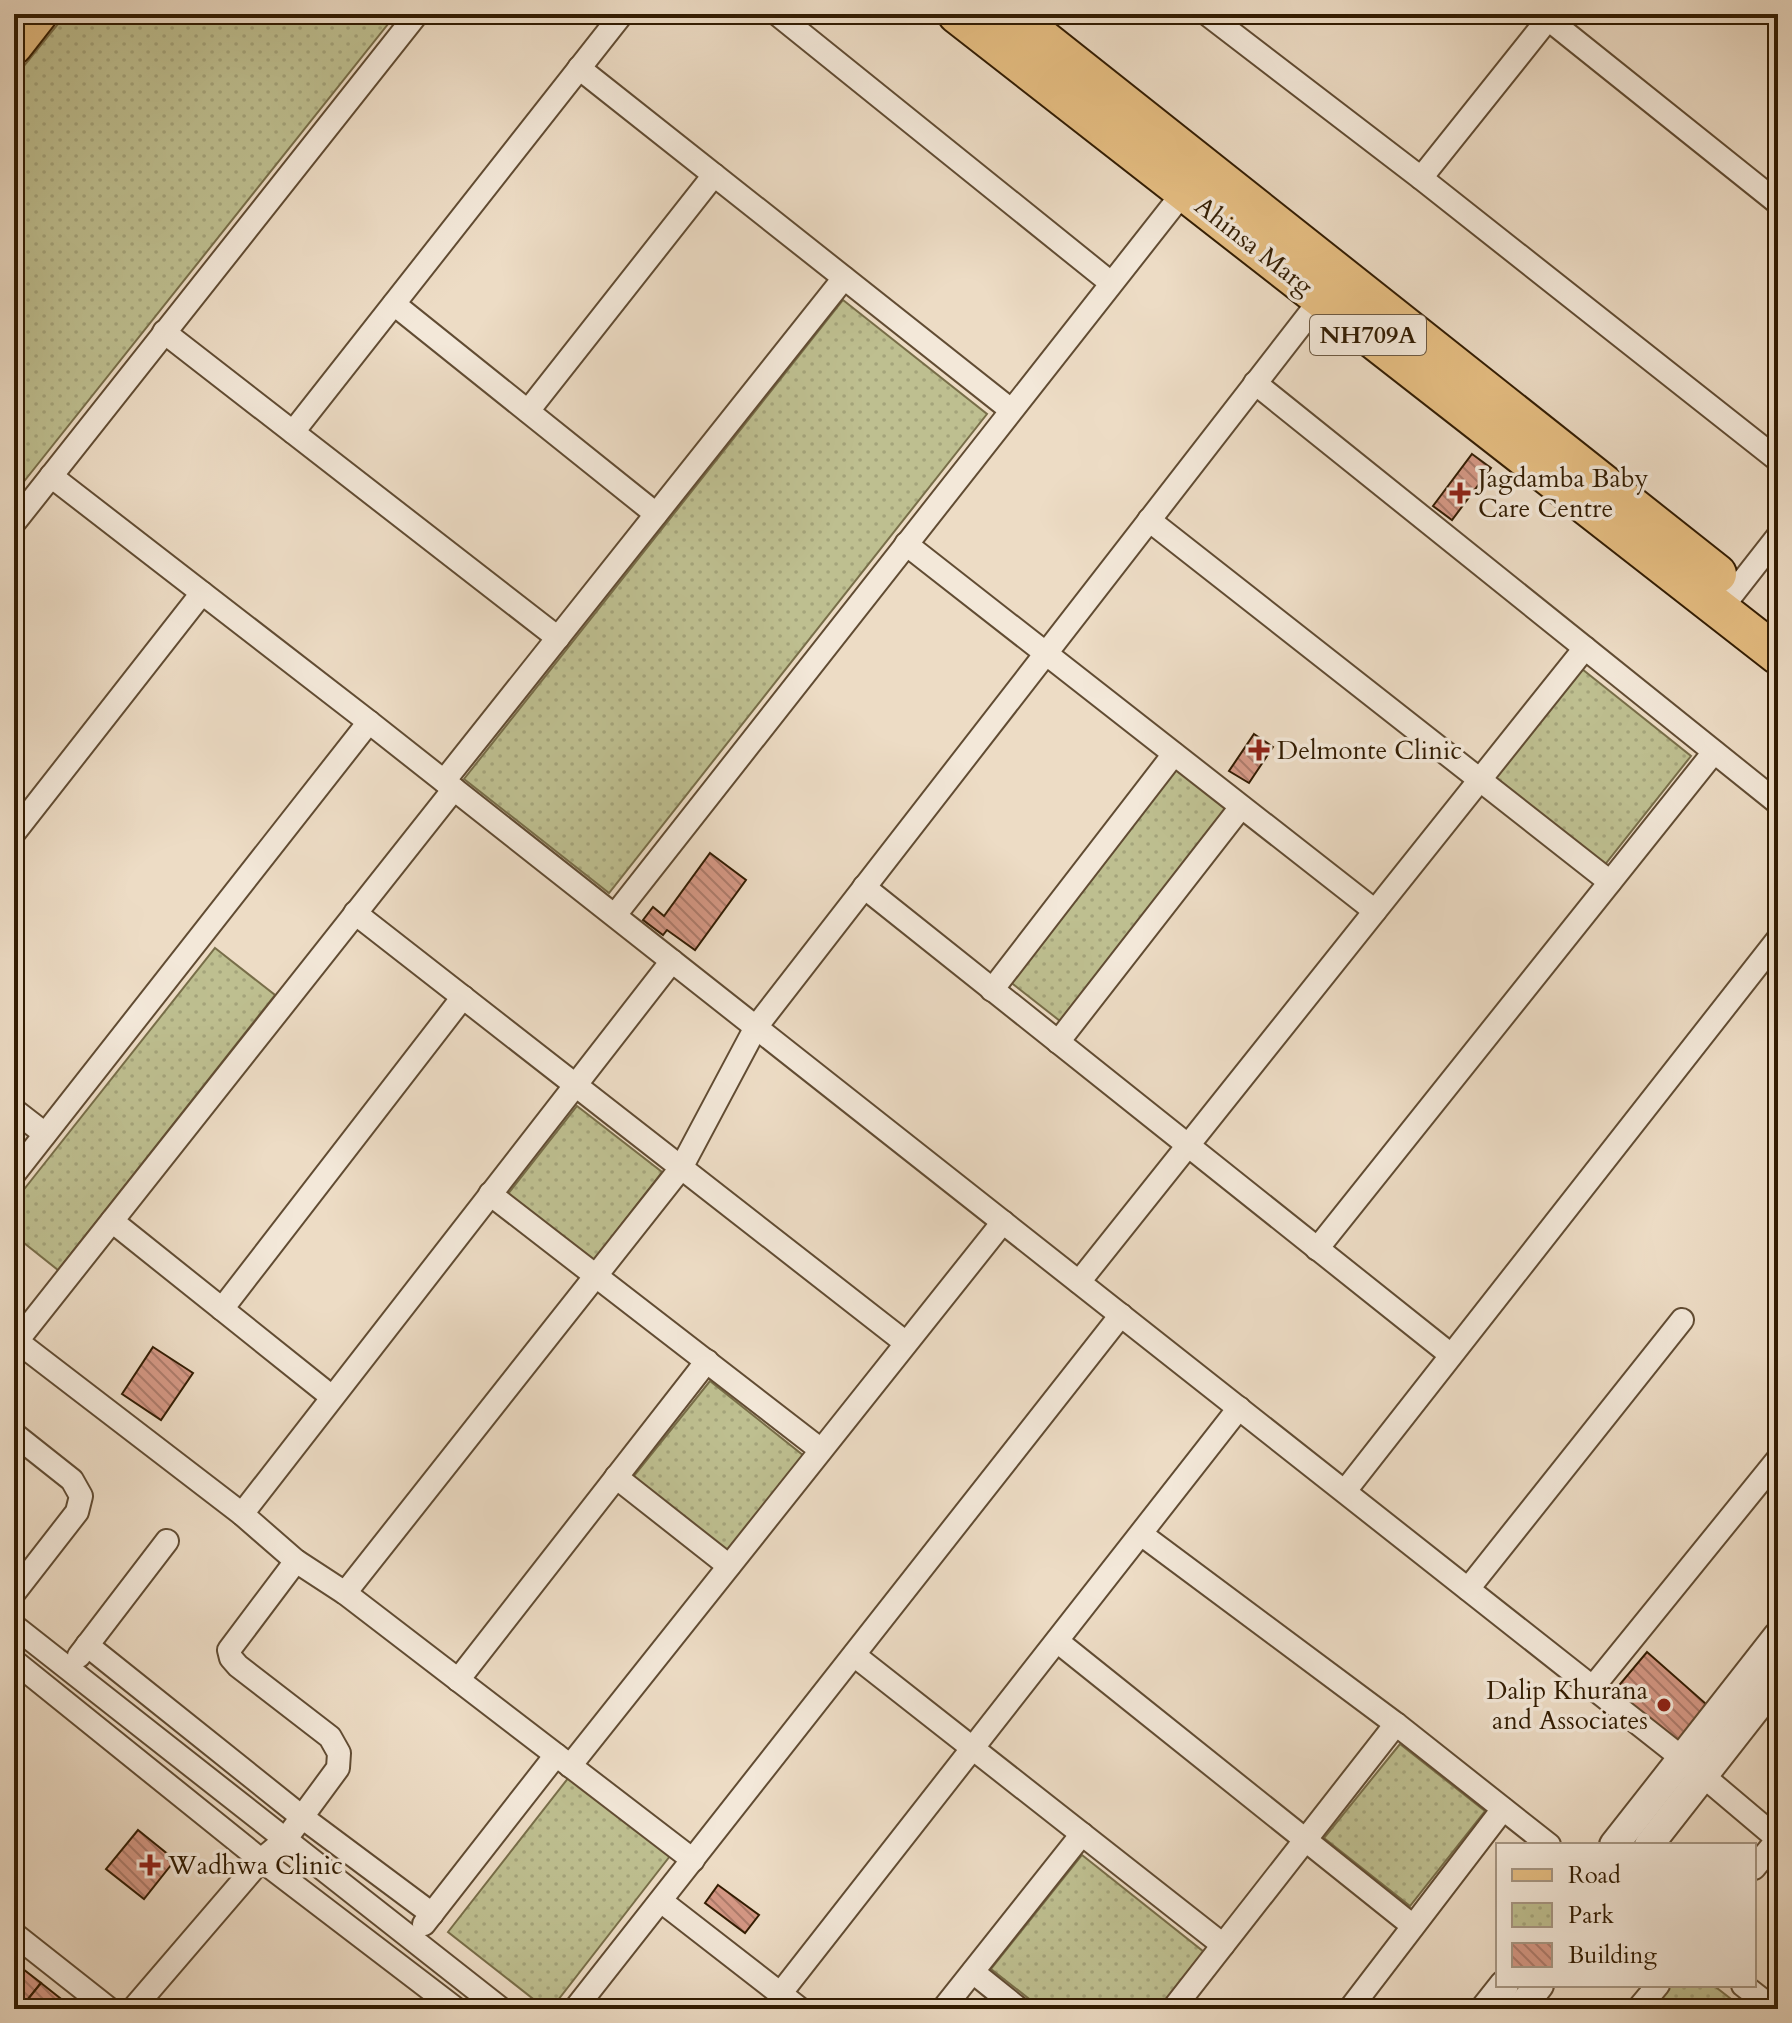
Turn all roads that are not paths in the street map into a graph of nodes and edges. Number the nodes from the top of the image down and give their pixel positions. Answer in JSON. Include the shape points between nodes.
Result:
{"nodes":[{"id":1,"x":39,"y":14,"type":"edge"},
{"id":2,"x":417,"y":14,"type":"edge"},
{"id":3,"x":622,"y":14,"type":"edge"},
{"id":4,"x":777,"y":14,"type":"edge"},
{"id":5,"x":957,"y":14,"type":"edge"},
{"id":6,"x":1207,"y":14,"type":"edge"},
{"id":7,"x":1547,"y":16,"type":"edge"},
{"id":8,"x":1010,"y":22,"type":"edge"},
{"id":9,"x":14,"y":46,"type":"edge"},
{"id":10,"x":579,"y":68,"type":"junction"},
{"id":11,"x":714,"y":175,"type":"junction"},
{"id":12,"x":1421,"y":178,"type":"junction"},
{"id":13,"x":1193,"y":179,"type":"junction"},
{"id":14,"x":1778,"y":203,"type":"edge"},
{"id":15,"x":844,"y":278,"type":"junction"},
{"id":16,"x":1111,"y":283,"type":"junction"},
{"id":17,"x":1330,"y":287,"type":"junction"},
{"id":18,"x":394,"y":304,"type":"junction"},
{"id":19,"x":164,"y":332,"type":"junction"},
{"id":20,"x":1255,"y":383,"type":"junction"},
{"id":21,"x":1011,"y":410,"type":"junction"},
{"id":22,"x":528,"y":411,"type":"junction"},
{"id":23,"x":293,"y":432,"type":"junction"},
{"id":24,"x":1778,"y":460,"type":"edge"},
{"id":25,"x":51,"y":476,"type":"junction"},
{"id":26,"x":656,"y":514,"type":"junction"},
{"id":27,"x":1149,"y":520,"type":"junction"},
{"id":28,"x":14,"y":523,"type":"edge"},
{"id":29,"x":1778,"y":536,"type":"edge"},
{"id":30,"x":906,"y":544,"type":"junction"},
{"id":31,"x":202,"y":593,"type":"junction"},
{"id":32,"x":1728,"y":600,"type":"junction"},
{"id":33,"x":1778,"y":623,"type":"edge"},
{"id":34,"x":558,"y":638,"type":"junction"},
{"id":35,"x":1585,"y":648,"type":"junction"},
{"id":36,"x":1045,"y":653,"type":"junction"},
{"id":37,"x":1778,"y":655,"type":"edge"},
{"id":38,"x":369,"y":722,"type":"junction"},
{"id":39,"x":1714,"y":752,"type":"junction"},
{"id":40,"x":1174,"y":754,"type":"junction"},
{"id":41,"x":1480,"y":780,"type":"junction"},
{"id":42,"x":449,"y":785,"type":"junction"},
{"id":43,"x":1778,"y":803,"type":"edge"},
{"id":44,"x":1241,"y":807,"type":"junction"},
{"id":45,"x":14,"y":833,"type":"edge"},
{"id":46,"x":1610,"y":882,"type":"junction"},
{"id":47,"x":864,"y":887,"type":"junction"},
{"id":48,"x":1375,"y":911,"type":"junction"},
{"id":49,"x":355,"y":913,"type":"junction"},
{"id":50,"x":615,"y":915,"type":"junction"},
{"id":51,"x":1778,"y":939,"type":"edge"},
{"id":52,"x":672,"y":961,"type":"junction"},
{"id":53,"x":992,"y":990,"type":"junction"},
{"id":54,"x":463,"y":997,"type":"junction"},
{"id":55,"x":756,"y":1027,"type":"junction"},
{"id":56,"x":1058,"y":1042,"type":"junction"},
{"id":57,"x":576,"y":1085,"type":"junction"},
{"id":58,"x":14,"y":1110,"type":"edge"},
{"id":59,"x":45,"y":1134,"type":"junction"},
{"id":60,"x":1188,"y":1146,"type":"junction"},
{"id":61,"x":681,"y":1168,"type":"junction"},
{"id":62,"x":14,"y":1174,"type":"edge"},
{"id":63,"x":490,"y":1194,"type":"junction"},
{"id":64,"x":112,"y":1221,"type":"junction"},
{"id":65,"x":1003,"y":1222,"type":"junction"},
{"id":66,"x":1317,"y":1249,"type":"junction"},
{"id":67,"x":596,"y":1276,"type":"junction"},
{"id":68,"x":1079,"y":1282,"type":"junction"},
{"id":69,"x":222,"y":1309,"type":"junction"},
{"id":70,"x":1121,"y":1315,"type":"junction"},
{"id":71,"x":1682,"y":1320,"type":"dead end"},
{"id":72,"x":16,"y":1340,"type":"edge"},
{"id":73,"x":906,"y":1343,"type":"junction"},
{"id":74,"x":1451,"y":1355,"type":"junction"},
{"id":75,"x":707,"y":1361,"type":"junction"},
{"id":76,"x":332,"y":1397,"type":"junction"},
{"id":77,"x":1239,"y":1408,"type":"junction"},
{"id":78,"x":14,"y":1434,"type":"edge"},
{"id":79,"x":821,"y":1450,"type":"junction"},
{"id":80,"x":1778,"y":1459,"type":"edge"},
{"id":81,"x":616,"y":1477,"type":"junction"},
{"id":82,"x":1345,"y":1491,"type":"junction"},
{"id":83,"x":242,"y":1514,"type":"junction"},
{"id":84,"x":1141,"y":1534,"type":"junction"},
{"id":85,"x":167,"y":1541,"type":"dead end"},
{"id":86,"x":296,"y":1561,"type":"junction"},
{"id":87,"x":729,"y":1566,"type":"junction"},
{"id":88,"x":1468,"y":1589,"type":"junction"},
{"id":89,"x":14,"y":1593,"type":"edge"},
{"id":90,"x":345,"y":1593,"type":"junction"},
{"id":91,"x":14,"y":1626,"type":"edge"},
{"id":92,"x":1778,"y":1636,"type":"edge"},
{"id":93,"x":1057,"y":1641,"type":"junction"},
{"id":94,"x":87,"y":1645,"type":"junction"},
{"id":95,"x":854,"y":1655,"type":"junction"},
{"id":96,"x":14,"y":1661,"type":"edge"},
{"id":97,"x":68,"y":1669,"type":"junction"},
{"id":98,"x":458,"y":1680,"type":"junction"},
{"id":99,"x":1777,"y":1683,"type":"edge"},
{"id":100,"x":1593,"y":1687,"type":"junction"},
{"id":101,"x":1396,"y":1724,"type":"junction"},
{"id":102,"x":973,"y":1748,"type":"junction"},
{"id":103,"x":563,"y":1760,"type":"junction"},
{"id":104,"x":1693,"y":1766,"type":"junction"},
{"id":105,"x":1503,"y":1809,"type":"junction"},
{"id":106,"x":302,"y":1817,"type":"junction"},
{"id":107,"x":1082,"y":1834,"type":"junction"},
{"id":108,"x":1778,"y":1839,"type":"edge"},
{"id":109,"x":285,"y":1840,"type":"junction"},
{"id":110,"x":1305,"y":1840,"type":"junction"},
{"id":111,"x":1546,"y":1843,"type":"edge"},
{"id":112,"x":1616,"y":1843,"type":"edge"},
{"id":113,"x":1650,"y":1843,"type":"edge"},
{"id":114,"x":261,"y":1860,"type":"junction"},
{"id":115,"x":693,"y":1860,"type":"junction"},
{"id":116,"x":1756,"y":1866,"type":"edge"},
{"id":117,"x":661,"y":1901,"type":"junction"},
{"id":118,"x":432,"y":1914,"type":"junction"},
{"id":119,"x":1413,"y":1926,"type":"junction"},
{"id":120,"x":14,"y":1934,"type":"edge"},
{"id":121,"x":412,"y":1940,"type":"junction"},
{"id":122,"x":1223,"y":1945,"type":"junction"},
{"id":123,"x":973,"y":1972,"type":"junction"},
{"id":124,"x":1502,"y":1987,"type":"edge"},
{"id":125,"x":1537,"y":1987,"type":"edge"},
{"id":126,"x":1656,"y":1987,"type":"edge"},
{"id":127,"x":1746,"y":1987,"type":"edge"},
{"id":128,"x":780,"y":1994,"type":"junction"},
{"id":129,"x":109,"y":2009,"type":"edge"},
{"id":130,"x":133,"y":2009,"type":"edge"},
{"id":131,"x":456,"y":2009,"type":"edge"},
{"id":132,"x":501,"y":2009,"type":"edge"},
{"id":133,"x":575,"y":2009,"type":"edge"},
{"id":134,"x":800,"y":2009,"type":"edge"},
{"id":135,"x":943,"y":2009,"type":"edge"},
{"id":136,"x":1019,"y":2009,"type":"edge"},
{"id":137,"x":1173,"y":2009,"type":"edge"},
{"id":138,"x":1350,"y":2009,"type":"edge"},
{"id":139,"x":1485,"y":2009,"type":"edge"},
{"id":140,"x":1520,"y":2009,"type":"edge"},
{"id":141,"x":1638,"y":2009,"type":"edge"},
{"id":142,"x":1774,"y":2009,"type":"edge"}],
"edges":[{"from":1,"to":9,"type":"main road"},
{"from":2,"to":19,"type":"street"},
{"from":3,"to":10,"type":"street"},
{"from":4,"to":16,"type":"street"},
{"from":5,"to":8,"type":"highway","name":"Ahinsa Marg","number":"NH709A"},
{"from":6,"to":12,"type":"street"},
{"from":7,"to":12,"type":"street"},
{"from":7,"to":14,"type":"street"},
{"from":8,"to":13,"type":"highway","name":"Ahinsa Marg","number":"NH709A"},
{"from":10,"to":11,"type":"street"},
{"from":10,"to":18,"type":"street"},
{"from":11,"to":15,"type":"street"},
{"from":11,"to":22,"type":"street"},
{"from":12,"to":24,"type":"street"},
{"from":13,"to":16,"type":"street"},
{"from":13,"to":17,"type":"highway","name":"Ahinsa Marg","number":"NH709A"},
{"from":15,"to":21,"type":"street"},
{"from":15,"to":26,"type":"street"},
{"from":16,"to":21,"type":"street"},
{"from":17,"to":20,"type":"street"},
{"from":17,"to":32,"type":"highway","name":"Ahinsa Marg","number":"NH709A"},
{"from":18,"to":22,"type":"street"},
{"from":18,"to":23,"type":"street"},
{"from":19,"to":23,"type":"street"},
{"from":19,"to":25,"type":"street"},
{"from":20,"to":27,"type":"street"},
{"from":20,"to":35,"type":"street"},
{"from":21,"to":30,"type":"street"},
{"from":22,"to":26,"type":"street"},
{"from":23,"to":34,"type":"street"},
{"from":25,"to":28,"type":"street"},
{"from":25,"to":31,"type":"street"},
{"from":26,"to":34,"type":"street"},
{"from":27,"to":36,"type":"street"},
{"from":27,"to":41,"type":"street"},
{"from":29,"to":32,"type":"street"},
{"from":30,"to":36,"type":"street"},
{"from":30,"to":50,"type":"street"},
{"from":31,"to":38,"type":"street"},
{"from":31,"to":45,"type":"street"},
{"from":32,"to":33,"type":"highway","name":"Ahinsa Marg","number":"NH709A"},
{"from":32,"to":37,"type":"highway","name":"Ahinsa Marg","number":"NH709A"},
{"from":34,"to":42,"type":"street"},
{"from":35,"to":39,"type":"street"},
{"from":35,"to":41,"type":"street"},
{"from":36,"to":40,"type":"street"},
{"from":36,"to":47,"type":"street"},
{"from":38,"to":42,"type":"street"},
{"from":38,"to":59,"type":"street"},
{"from":39,"to":43,"type":"street"},
{"from":39,"to":46,"type":"street"},
{"from":40,"to":44,"type":"street"},
{"from":40,"to":53,"type":"street"},
{"from":41,"to":46,"type":"street"},
{"from":41,"to":48,"type":"street"},
{"from":42,"to":49,"type":"street"},
{"from":42,"to":50,"type":"street"},
{"from":44,"to":48,"type":"street"},
{"from":44,"to":56,"type":"street"},
{"from":46,"to":66,"type":"street"},
{"from":47,"to":53,"type":"street"},
{"from":47,"to":55,"type":"street"},
{"from":48,"to":60,"type":"street"},
{"from":49,"to":54,"type":"street"},
{"from":49,"to":64,"type":"street"},
{"from":50,"to":52,"type":"street"},
{"from":51,"to":74,"type":"street"},
{"from":52,"to":55,"type":"street"},
{"from":52,"to":57,"type":"street"},
{"from":53,"to":56,"type":"street"},
{"from":54,"to":57,"type":"street"},
{"from":54,"to":69,"type":"street"},
{"from":55,"to":61,"type":"street"},
{"from":55,"to":65,"type":"street"},
{"from":56,"to":60,"type":"street"},
{"from":57,"to":61,"type":"street"},
{"from":57,"to":63,"type":"street"},
{"from":58,"to":59,"type":"street"},
{"from":59,"to":62,"type":"street"},
{"from":60,"to":66,"type":"street"},
{"from":60,"to":68,"type":"street"},
{"from":61,"to":67,"type":"street"},
{"from":61,"to":73,"type":"street"},
{"from":63,"to":67,"type":"street"},
{"from":63,"to":76,"type":"street"},
{"from":64,"to":69,"type":"street"},
{"from":64,"to":72,"type":"street"},
{"from":65,"to":68,"type":"street"},
{"from":65,"to":73,"type":"street"},
{"from":66,"to":74,"type":"street"},
{"from":67,"to":75,"type":"street"},
{"from":67,"to":90,"type":"street"},
{"from":68,"to":70,"type":"street"},
{"from":69,"to":76,"type":"street"},
{"from":70,"to":77,"type":"street"},
{"from":70,"to":95,"type":"street"},
{"from":71,"to":88,"type":"street"},
{"from":72,"to":83,"type":"street"},
{"from":73,"to":79,"type":"street"},
{"from":74,"to":82,"type":"street"},
{"from":75,"to":79,"type":"street"},
{"from":75,"to":81,"type":"street"},
{"from":76,"to":83,"type":"street"},
{"from":77,"to":82,"type":"street"},
{"from":77,"to":84,"type":"street"},
{"from":78,"to":89,"type":"street","via":[[72,1480],[81,1496],[77,1512]]},
{"from":79,"to":87,"type":"street"},
{"from":80,"to":100,"type":"street"},
{"from":81,"to":87,"type":"street"},
{"from":81,"to":98,"type":"street"},
{"from":82,"to":88,"type":"street"},
{"from":83,"to":86,"type":"street"},
{"from":84,"to":93,"type":"street"},
{"from":84,"to":101,"type":"street"},
{"from":85,"to":94,"type":"street"},
{"from":86,"to":90,"type":"street"},
{"from":86,"to":106,"type":"street","via":[[229,1650],[238,1666],[330,1737],[339,1753],[338,1768]]},
{"from":87,"to":103,"type":"street"},
{"from":88,"to":100,"type":"street"},
{"from":90,"to":98,"type":"street"},
{"from":91,"to":97,"type":"street"},
{"from":92,"to":104,"type":"street"},
{"from":93,"to":102,"type":"street"},
{"from":93,"to":110,"type":"street"},
{"from":94,"to":97,"type":"street"},
{"from":94,"to":106,"type":"street"},
{"from":95,"to":102,"type":"street"},
{"from":95,"to":115,"type":"street"},
{"from":96,"to":114,"type":"street"},
{"from":97,"to":109,"type":"street"},
{"from":98,"to":103,"type":"street"},
{"from":99,"to":104,"type":"street"},
{"from":100,"to":104,"type":"street"},
{"from":101,"to":105,"type":"street"},
{"from":101,"to":110,"type":"street"},
{"from":102,"to":107,"type":"street"},
{"from":102,"to":128,"type":"street"},
{"from":103,"to":115,"type":"street"},
{"from":103,"to":118,"type":"street"},
{"from":104,"to":108,"type":"street"},
{"from":104,"to":112,"type":"street"},
{"from":104,"to":113,"type":"street"},
{"from":105,"to":111,"type":"street"},
{"from":105,"to":119,"type":"street"},
{"from":106,"to":109,"type":"street"},
{"from":106,"to":118,"type":"street"},
{"from":107,"to":122,"type":"street"},
{"from":107,"to":123,"type":"street"},
{"from":108,"to":116,"type":"street"},
{"from":109,"to":114,"type":"street"},
{"from":109,"to":121,"type":"street"},
{"from":110,"to":119,"type":"street"},
{"from":110,"to":122,"type":"street"},
{"from":114,"to":130,"type":"street"},
{"from":114,"to":131,"type":"street"},
{"from":115,"to":117,"type":"street"},
{"from":117,"to":128,"type":"street"},
{"from":117,"to":133,"type":"street"},
{"from":118,"to":121,"type":"street"},
{"from":119,"to":138,"type":"street"},
{"from":120,"to":129,"type":"street"},
{"from":121,"to":132,"type":"street"},
{"from":122,"to":137,"type":"street"},
{"from":123,"to":135,"type":"street"},
{"from":123,"to":136,"type":"street"},
{"from":124,"to":139,"type":"street"},
{"from":125,"to":140,"type":"street"},
{"from":126,"to":141,"type":"street"},
{"from":127,"to":142,"type":"street"},
{"from":128,"to":134,"type":"street"}]}
